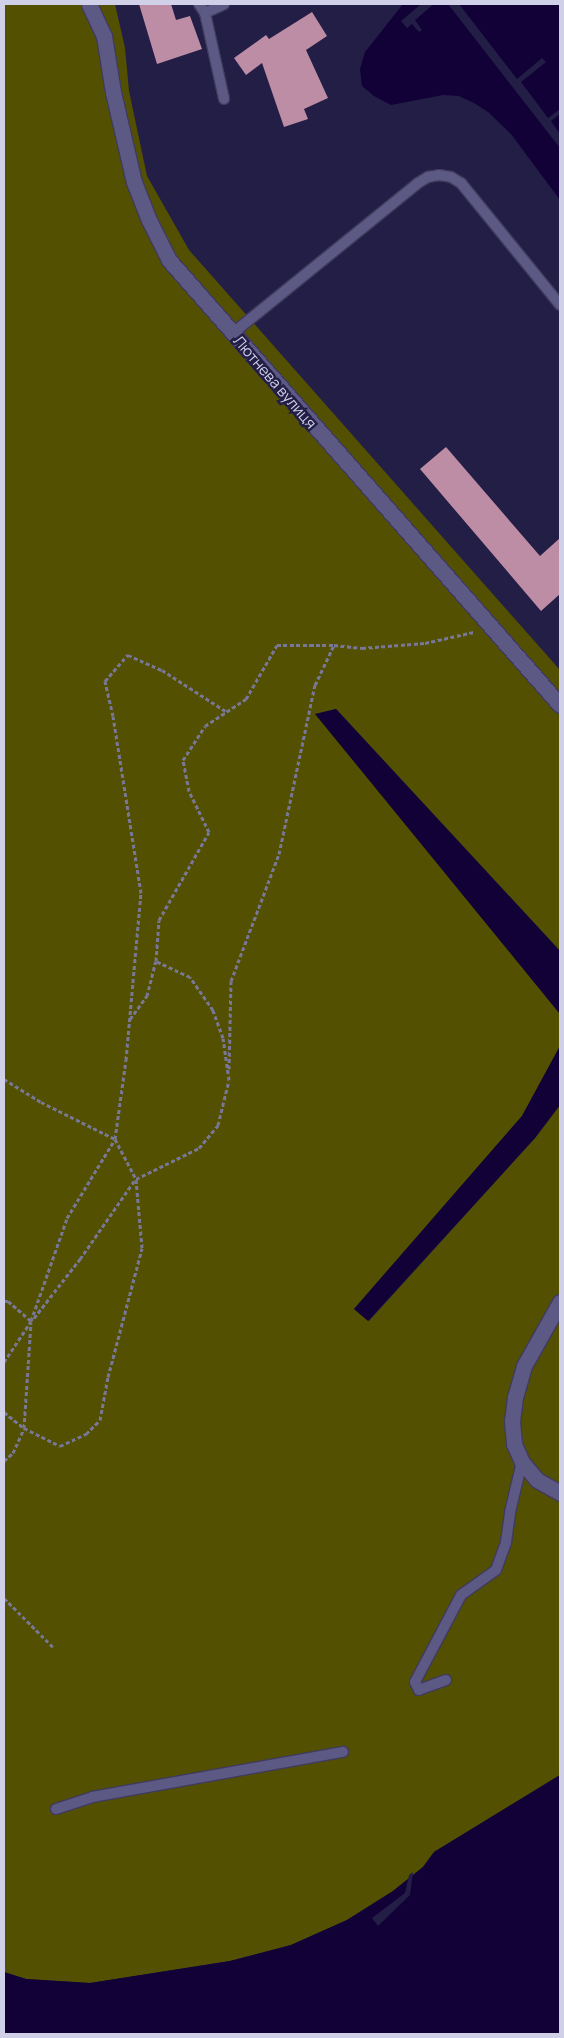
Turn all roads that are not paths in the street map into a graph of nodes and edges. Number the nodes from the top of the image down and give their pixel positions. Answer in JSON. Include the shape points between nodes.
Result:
{"nodes":[{"id":1,"x":89,"y":4,"type":"edge"},
{"id":2,"x":224,"y":4,"type":"edge"},
{"id":3,"x":202,"y":8,"type":"edge"},
{"id":4,"x":224,"y":99,"type":"dead end"},
{"id":5,"x":560,"y":305,"type":"edge"},
{"id":6,"x":233,"y":333,"type":"junction"},
{"id":7,"x":560,"y":705,"type":"edge"},
{"id":8,"x":560,"y":1302,"type":"edge"},
{"id":9,"x":522,"y":1462,"type":"junction"},
{"id":10,"x":560,"y":1493,"type":"edge"},
{"id":11,"x":446,"y":1680,"type":"dead end"},
{"id":12,"x":343,"y":1752,"type":"dead end"},
{"id":13,"x":56,"y":1809,"type":"dead end"}],
"edges":[{"from":1,"to":6,"type":"street","name":"Лютнева вулиця","via":[[104,36],[134,182],[149,220],[169,260]]},
{"from":2,"to":3,"type":"lane"},
{"from":3,"to":4,"type":"lane"},
{"from":5,"to":6,"type":"lane","via":[[461,183],[439,175],[418,183]]},
{"from":6,"to":7,"type":"street","name":"Лютнева вулиця"},
{"from":8,"to":9,"type":"street","via":[[524,1366],[515,1397],[514,1444]]},
{"from":9,"to":10,"type":"street","via":[[537,1480]]},
{"from":9,"to":11,"type":"lane","via":[[506,1542],[496,1570],[460,1595],[414,1682],[419,1690]]},
{"from":12,"to":13,"type":"lane","via":[[92,1797]]}]}
